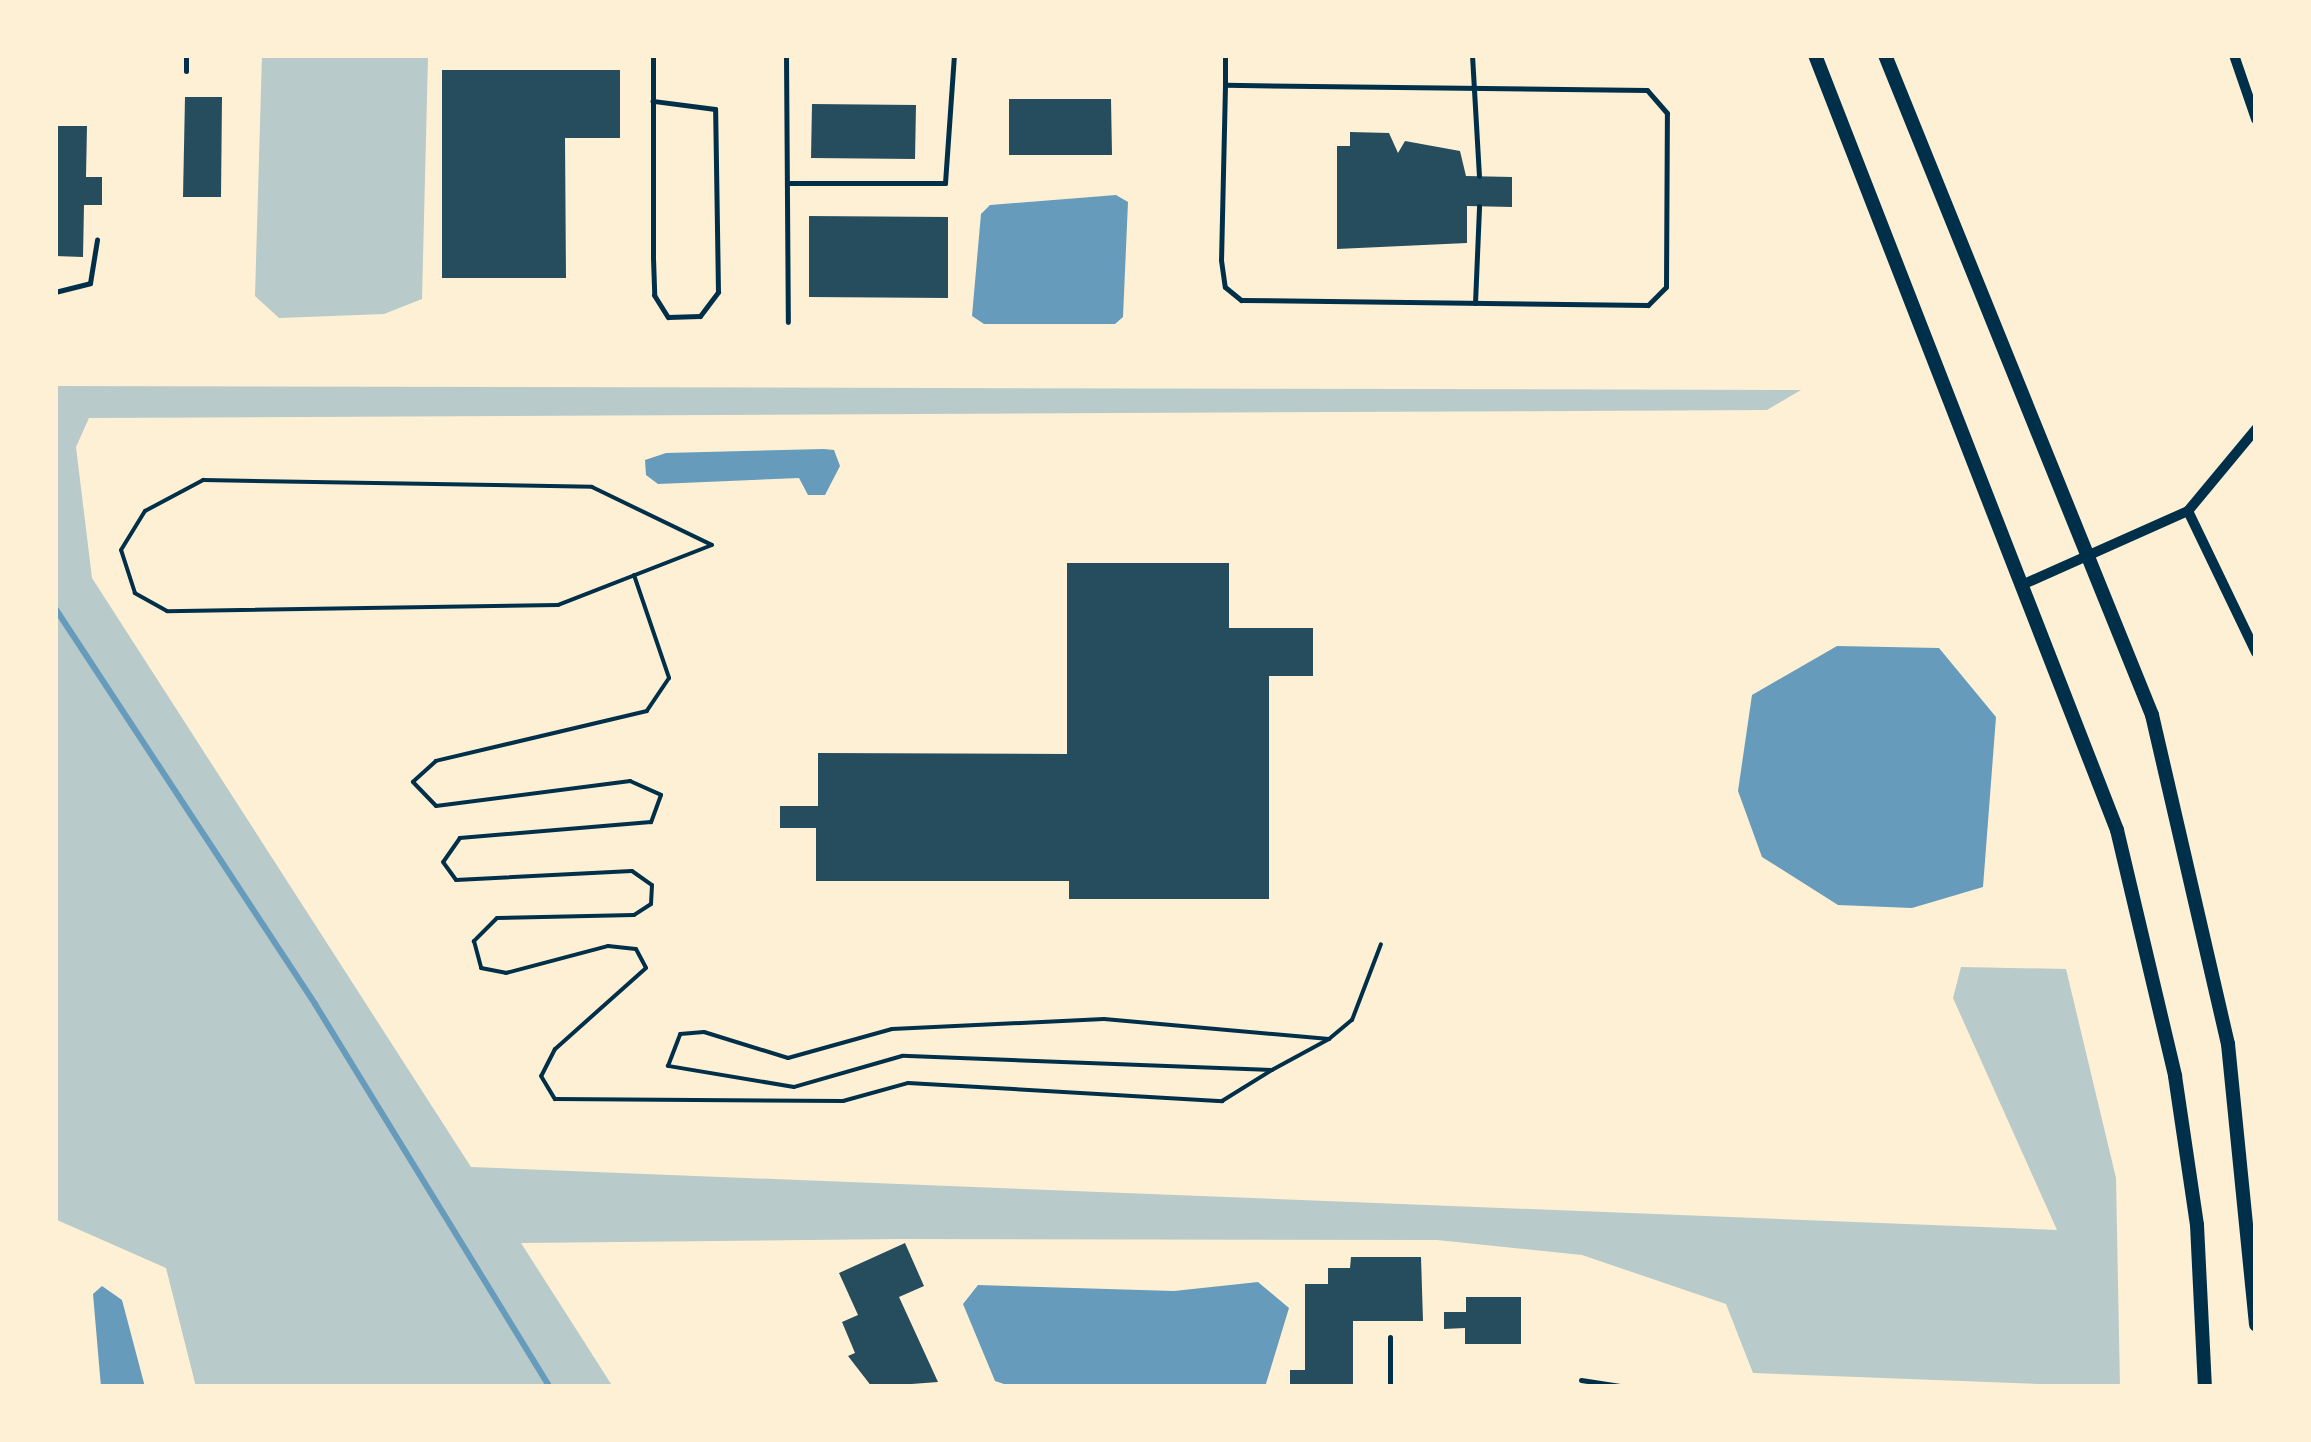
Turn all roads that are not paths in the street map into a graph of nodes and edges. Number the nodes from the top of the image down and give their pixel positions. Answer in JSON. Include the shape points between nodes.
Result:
{"nodes":[{"id":1,"x":186,"y":55,"type":"edge"},
{"id":2,"x":653,"y":55,"type":"edge"},
{"id":3,"x":786,"y":55,"type":"edge"},
{"id":4,"x":954,"y":55,"type":"edge"},
{"id":5,"x":1225,"y":55,"type":"edge"},
{"id":6,"x":1472,"y":55,"type":"edge"},
{"id":7,"x":1816,"y":55,"type":"edge"},
{"id":8,"x":1885,"y":55,"type":"edge"},
{"id":9,"x":2234,"y":55,"type":"edge"},
{"id":10,"x":186,"y":71,"type":"dead end"},
{"id":11,"x":1225,"y":85,"type":"junction"},
{"id":12,"x":1472,"y":86,"type":"junction"},
{"id":13,"x":653,"y":101,"type":"junction"},
{"id":14,"x":2256,"y":118,"type":"edge"},
{"id":15,"x":1479,"y":176,"type":"dead end"},
{"id":16,"x":787,"y":183,"type":"junction"},
{"id":17,"x":1480,"y":206,"type":"dead end"},
{"id":18,"x":97,"y":240,"type":"dead end"},
{"id":19,"x":55,"y":292,"type":"edge"},
{"id":20,"x":1475,"y":303,"type":"junction"},
{"id":21,"x":788,"y":322,"type":"dead end"},
{"id":22,"x":2256,"y":429,"type":"edge"},
{"id":23,"x":2188,"y":511,"type":"junction"},
{"id":24,"x":2089,"y":556,"type":"junction"},
{"id":25,"x":2024,"y":584,"type":"junction"},
{"id":26,"x":2256,"y":652,"type":"edge"},
{"id":27,"x":2256,"y":1324,"type":"edge"},
{"id":28,"x":1390,"y":1337,"type":"dead end"},
{"id":29,"x":1581,"y":1380,"type":"dead end"},
{"id":30,"x":1390,"y":1387,"type":"edge"},
{"id":31,"x":1626,"y":1387,"type":"edge"},
{"id":32,"x":2206,"y":1387,"type":"edge"}],
"edges":[{"from":1,"to":10,"type":"lane"},
{"from":2,"to":13,"type":"lane"},
{"from":3,"to":16,"type":"lane"},
{"from":4,"to":16,"type":"lane","via":[[945,184]]},
{"from":5,"to":11,"type":"lane"},
{"from":6,"to":12,"type":"lane"},
{"from":7,"to":25,"type":"main road"},
{"from":8,"to":24,"type":"main road"},
{"from":9,"to":14,"type":"street"},
{"from":11,"to":12,"type":"lane"},
{"from":11,"to":20,"type":"lane","via":[[1225,286],[1241,300]]},
{"from":12,"to":15,"type":"lane"},
{"from":12,"to":20,"type":"lane","via":[[1646,90],[1667,112],[1659,300]]},
{"from":13,"to":13,"type":"lane","via":[[654,294],[668,317],[700,316],[718,292],[715,109]]},
{"from":16,"to":21,"type":"lane"},
{"from":17,"to":20,"type":"lane"},
{"from":18,"to":19,"type":"lane","via":[[90,283]]},
{"from":22,"to":23,"type":"street"},
{"from":23,"to":24,"type":"street"},
{"from":23,"to":26,"type":"street"},
{"from":24,"to":25,"type":"street"},
{"from":24,"to":27,"type":"main road","via":[[2152,715],[2198,894],[2240,1132]]},
{"from":25,"to":32,"type":"main road","via":[[2076,710],[2150,946],[2197,1225]]},
{"from":28,"to":30,"type":"lane"},
{"from":29,"to":31,"type":"lane"}]}
